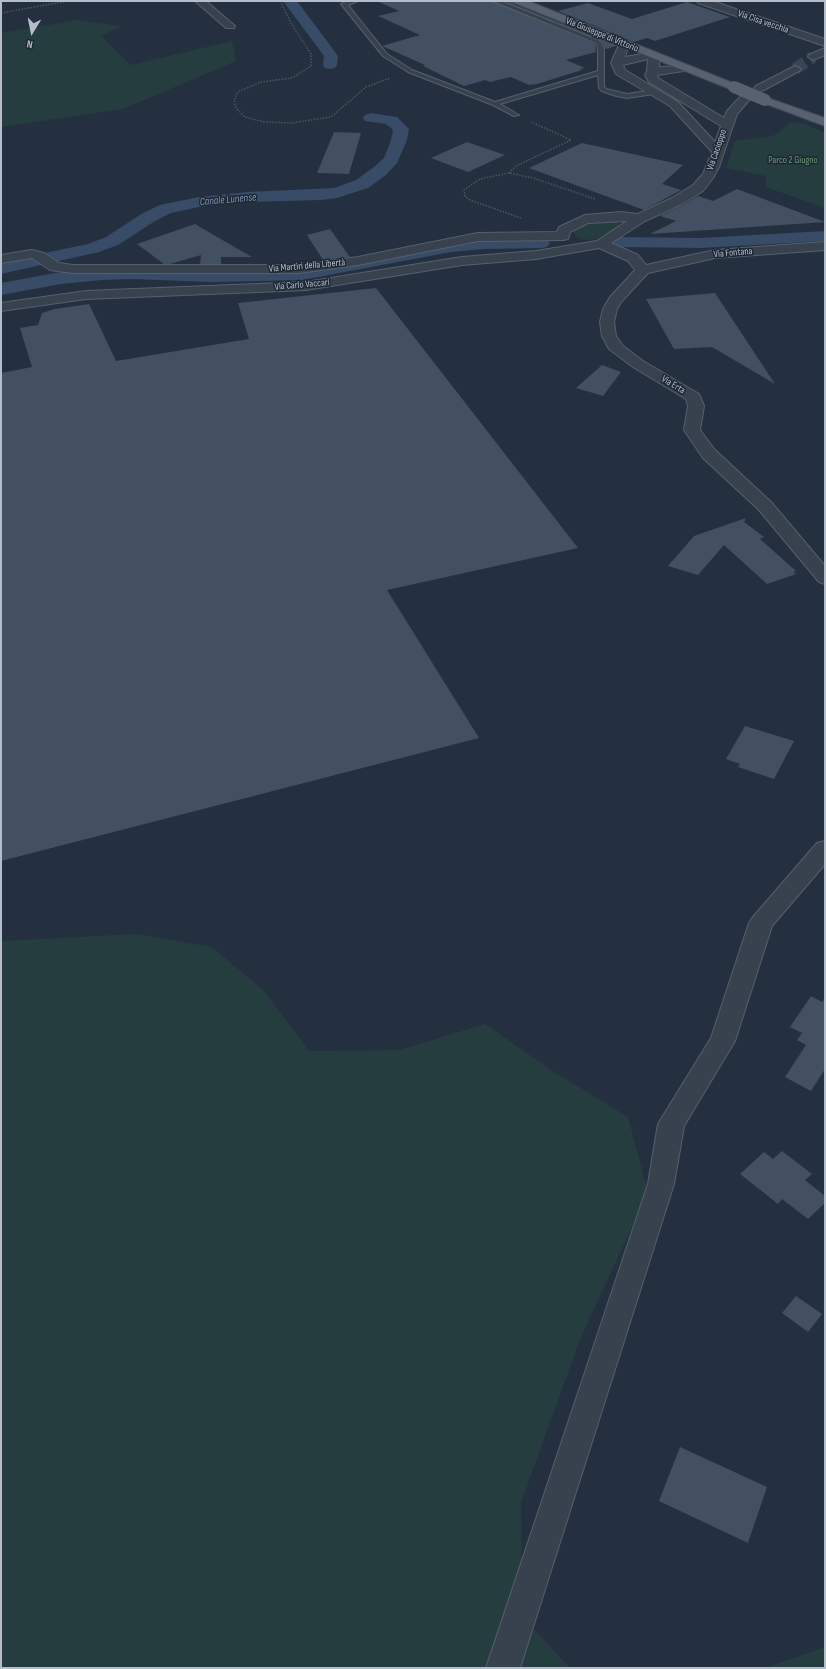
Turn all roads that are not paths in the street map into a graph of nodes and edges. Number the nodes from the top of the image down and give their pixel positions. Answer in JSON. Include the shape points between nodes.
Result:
{"nodes":[{"id":1,"x":200,"y":1,"type":"edge"},
{"id":2,"x":355,"y":1,"type":"edge"},
{"id":3,"x":496,"y":1,"type":"edge"},
{"id":4,"x":519,"y":1,"type":"edge"},
{"id":5,"x":702,"y":1,"type":"edge"},
{"id":6,"x":230,"y":26,"type":"dead end"},
{"id":7,"x":822,"y":40,"type":"edge"},
{"id":8,"x":622,"y":42,"type":"junction"},
{"id":9,"x":825,"y":51,"type":"edge"},
{"id":10,"x":654,"y":55,"type":"junction"},
{"id":11,"x":813,"y":57,"type":"tunnel mouth"},
{"id":12,"x":617,"y":64,"type":"junction"},
{"id":13,"x":686,"y":68,"type":"junction"},
{"id":14,"x":795,"y":69,"type":"tunnel mouth"},
{"id":15,"x":653,"y":71,"type":"junction"},
{"id":16,"x":600,"y":72,"type":"junction"},
{"id":17,"x":574,"y":80,"type":"junction"},
{"id":18,"x":596,"y":85,"type":"junction"},
{"id":19,"x":760,"y":88,"type":"dead end"},
{"id":20,"x":654,"y":92,"type":"junction"},
{"id":21,"x":677,"y":95,"type":"junction"},
{"id":22,"x":495,"y":104,"type":"junction"},
{"id":23,"x":516,"y":115,"type":"road end"},
{"id":24,"x":690,"y":122,"type":"junction"},
{"id":25,"x":825,"y":122,"type":"edge"},
{"id":26,"x":726,"y":124,"type":"junction"},
{"id":27,"x":718,"y":151,"type":"junction"},
{"id":28,"x":640,"y":218,"type":"junction"},
{"id":29,"x":563,"y":236,"type":"junction"},
{"id":30,"x":602,"y":244,"type":"junction"},
{"id":31,"x":825,"y":246,"type":"edge"},
{"id":32,"x":575,"y":249,"type":"junction"},
{"id":33,"x":1,"y":259,"type":"edge"},
{"id":34,"x":643,"y":270,"type":"junction"},
{"id":35,"x":1,"y":307,"type":"edge"},
{"id":36,"x":825,"y":578,"type":"edge"},
{"id":37,"x":825,"y":849,"type":"edge"},
{"id":38,"x":503,"y":1668,"type":"edge"}],
"edges":[{"from":1,"to":6,"type":"street"},
{"from":2,"to":22,"type":"lane","via":[[344,4],[384,56],[410,71]]},
{"from":3,"to":16,"type":"lane","via":[[598,42],[601,48]]},
{"from":4,"to":8,"type":"main road","name":"Via Giuseppe di Vittorio"},
{"from":5,"to":7,"type":"street","name":"Via Cisa vecchia"},
{"from":8,"to":10,"type":"main road","name":"Via Giuseppe di Vittorio"},
{"from":8,"to":12,"type":"street","via":[[623,47]]},
{"from":9,"to":11,"type":"street"},
{"from":10,"to":12,"type":"street"},
{"from":10,"to":13,"type":"main road","name":"Via Giuseppe di Vittorio"},
{"from":10,"to":15,"type":"street"},
{"from":12,"to":20,"type":"street","via":[[620,72]]},
{"from":13,"to":15,"type":"street"},
{"from":13,"to":25,"type":"main road","name":"Via Giuseppe di Vittorio","bridge":true},
{"from":14,"to":19,"type":"street"},
{"from":15,"to":21,"type":"street","via":[[653,80]]},
{"from":16,"to":17,"type":"lane"},
{"from":16,"to":18,"type":"lane"},
{"from":17,"to":18,"type":"lane"},
{"from":17,"to":22,"type":"lane"},
{"from":18,"to":20,"type":"lane","via":[[609,93],[622,96]]},
{"from":20,"to":24,"type":"street","via":[[674,104]]},
{"from":21,"to":26,"type":"street"},
{"from":21,"to":26,"type":"street","name":"Via Cacioppo","via":[[720,104],[742,100]]},
{"from":22,"to":23,"type":"lane"},
{"from":24,"to":26,"type":"street"},
{"from":24,"to":27,"type":"street"},
{"from":26,"to":27,"type":"street","name":"Via Cacioppo"},
{"from":27,"to":28,"type":"street","name":"Via Cacioppo","via":[[709,175],[698,188]]},
{"from":28,"to":29,"type":"street","via":[[621,216],[585,219],[564,230]]},
{"from":28,"to":30,"type":"street"},
{"from":29,"to":32,"type":"street"},
{"from":29,"to":33,"type":"street","name":"Via Martiri della Libertà","via":[[478,238],[358,261],[299,269],[73,269],[59,267],[32,254]]},
{"from":30,"to":32,"type":"street","name":"Via Carlo Vaccari"},
{"from":30,"to":34,"type":"street","via":[[633,258]]},
{"from":31,"to":34,"type":"street","name":"Via Fontana","via":[[715,254]]},
{"from":32,"to":35,"type":"street","name":"Via Carlo Vaccari","via":[[462,261],[306,286],[86,295]]},
{"from":34,"to":36,"type":"street","name":"Via Erta","via":[[610,309],[607,322],[609,336],[617,349],[693,397],[696,406],[692,430],[709,454],[765,506]]},
{"from":37,"to":38,"type":"street","via":[[761,923],[723,1041],[671,1124],[661,1184]]}]}
